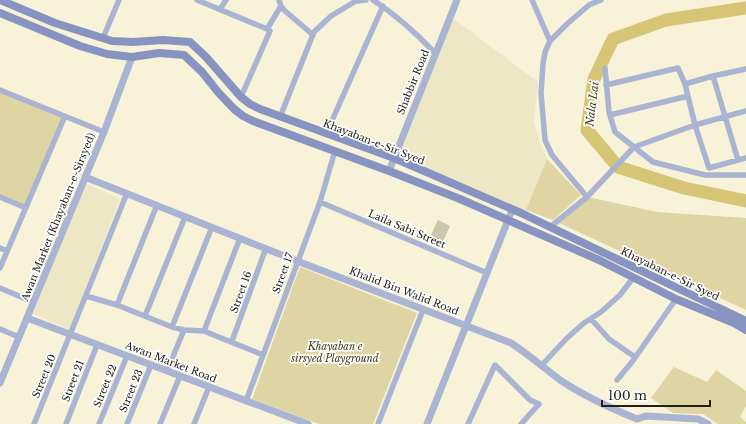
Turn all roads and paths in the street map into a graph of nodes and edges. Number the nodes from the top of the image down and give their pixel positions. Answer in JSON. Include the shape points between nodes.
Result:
{"nodes":[{"id":1,"x":0,"y":0,"type":"edge"},
{"id":2,"x":119,"y":0,"type":"edge"},
{"id":3,"x":226,"y":0,"type":"edge"},
{"id":4,"x":366,"y":0,"type":"edge"},
{"id":5,"x":374,"y":0,"type":"edge"},
{"id":6,"x":457,"y":0,"type":"edge"},
{"id":7,"x":532,"y":0,"type":"edge"},
{"id":8,"x":601,"y":0,"type":"edge"},
{"id":9,"x":200,"y":1,"type":"edge"},
{"id":10,"x":280,"y":3,"type":"edge"},
{"id":11,"x":383,"y":6,"type":"junction"},
{"id":12,"x":220,"y":9,"type":"junction"},
{"id":13,"x":0,"y":13,"type":"edge"},
{"id":14,"x":269,"y":30,"type":"junction"},
{"id":15,"x":313,"y":35,"type":"junction"},
{"id":16,"x":103,"y":38,"type":"junction"},
{"id":17,"x":550,"y":41,"type":"junction"},
{"id":18,"x":435,"y":53,"type":"junction"},
{"id":19,"x":132,"y":57,"type":"junction"},
{"id":20,"x":605,"y":68,"type":"dead end"},
{"id":21,"x":746,"y":69,"type":"edge"},
{"id":22,"x":713,"y":76,"type":"junction"},
{"id":23,"x":685,"y":84,"type":"junction"},
{"id":24,"x":606,"y":85,"type":"junction"},
{"id":25,"x":0,"y":90,"type":"edge"},
{"id":26,"x":688,"y":96,"type":"junction"},
{"id":27,"x":241,"y":97,"type":"junction"},
{"id":28,"x":746,"y":111,"type":"edge"},
{"id":29,"x":610,"y":115,"type":"junction"},
{"id":30,"x":65,"y":116,"type":"junction"},
{"id":31,"x":280,"y":117,"type":"junction"},
{"id":32,"x":725,"y":117,"type":"junction"},
{"id":33,"x":695,"y":125,"type":"junction"},
{"id":34,"x":104,"y":132,"type":"junction"},
{"id":35,"x":326,"y":134,"type":"junction"},
{"id":36,"x":634,"y":147,"type":"junction"},
{"id":37,"x":335,"y":151,"type":"junction"},
{"id":38,"x":394,"y":158,"type":"junction"},
{"id":39,"x":746,"y":158,"type":"edge"},
{"id":40,"x":738,"y":160,"type":"junction"},
{"id":41,"x":389,"y":171,"type":"junction"},
{"id":42,"x":746,"y":175,"type":"edge"},
{"id":43,"x":85,"y":177,"type":"junction"},
{"id":44,"x":127,"y":194,"type":"junction"},
{"id":45,"x":588,"y":195,"type":"junction"},
{"id":46,"x":0,"y":197,"type":"edge"},
{"id":47,"x":320,"y":202,"type":"junction"},
{"id":48,"x":157,"y":205,"type":"junction"},
{"id":49,"x":26,"y":208,"type":"junction"},
{"id":50,"x":512,"y":210,"type":"junction"},
{"id":51,"x":186,"y":217,"type":"junction"},
{"id":52,"x":508,"y":220,"type":"junction"},
{"id":53,"x":212,"y":227,"type":"junction"},
{"id":54,"x":550,"y":227,"type":"junction"},
{"id":55,"x":240,"y":238,"type":"junction"},
{"id":56,"x":0,"y":248,"type":"edge"},
{"id":57,"x":266,"y":248,"type":"junction"},
{"id":58,"x":7,"y":251,"type":"junction"},
{"id":59,"x":298,"y":261,"type":"junction"},
{"id":60,"x":0,"y":268,"type":"edge"},
{"id":61,"x":487,"y":273,"type":"junction"},
{"id":62,"x":633,"y":278,"type":"junction"},
{"id":63,"x":0,"y":288,"type":"edge"},
{"id":64,"x":86,"y":296,"type":"junction"},
{"id":65,"x":676,"y":299,"type":"junction"},
{"id":66,"x":33,"y":302,"type":"junction"},
{"id":67,"x":117,"y":305,"type":"junction"},
{"id":68,"x":423,"y":310,"type":"junction"},
{"id":69,"x":145,"y":316,"type":"junction"},
{"id":70,"x":27,"y":318,"type":"junction"},
{"id":71,"x":590,"y":319,"type":"junction"},
{"id":72,"x":746,"y":321,"type":"edge"},
{"id":73,"x":466,"y":326,"type":"junction"},
{"id":74,"x":172,"y":327,"type":"junction"},
{"id":75,"x":0,"y":329,"type":"edge"},
{"id":76,"x":184,"y":330,"type":"junction"},
{"id":77,"x":204,"y":330,"type":"junction"},
{"id":78,"x":746,"y":330,"type":"edge"},
{"id":79,"x":71,"y":334,"type":"junction"},
{"id":80,"x":19,"y":337,"type":"junction"},
{"id":81,"x":232,"y":341,"type":"junction"},
{"id":82,"x":97,"y":345,"type":"junction"},
{"id":83,"x":263,"y":355,"type":"junction"},
{"id":84,"x":127,"y":356,"type":"junction"},
{"id":85,"x":635,"y":357,"type":"junction"},
{"id":86,"x":151,"y":365,"type":"junction"},
{"id":87,"x":542,"y":365,"type":"junction"},
{"id":88,"x":167,"y":371,"type":"junction"},
{"id":89,"x":180,"y":376,"type":"junction"},
{"id":90,"x":616,"y":380,"type":"dead end"},
{"id":91,"x":0,"y":383,"type":"edge"},
{"id":92,"x":209,"y":387,"type":"junction"},
{"id":93,"x":246,"y":401,"type":"junction"},
{"id":94,"x":635,"y":422,"type":"edge"},
{"id":95,"x":704,"y":423,"type":"edge"},
{"id":96,"x":34,"y":424,"type":"edge"},
{"id":97,"x":66,"y":424,"type":"edge"},
{"id":98,"x":99,"y":424,"type":"edge"},
{"id":99,"x":127,"y":424,"type":"edge"},
{"id":100,"x":160,"y":424,"type":"edge"},
{"id":101,"x":194,"y":424,"type":"edge"},
{"id":102,"x":308,"y":424,"type":"edge"},
{"id":103,"x":378,"y":424,"type":"edge"},
{"id":104,"x":428,"y":424,"type":"edge"},
{"id":105,"x":468,"y":424,"type":"edge"},
{"id":106,"x":521,"y":424,"type":"edge"}],
"edges":[{"from":1,"to":16,"type":"main road","name":"Khayaban-e-Sir Syed","via":[[55,23]]},
{"from":2,"to":16,"type":"street"},
{"from":3,"to":12,"type":"street"},
{"from":4,"to":15,"type":"street","via":[[356,1],[331,16]]},
{"from":5,"to":11,"type":"street"},
{"from":6,"to":18,"type":"street","name":"Shabbir Road"},
{"from":7,"to":17,"type":"street"},
{"from":8,"to":17,"type":"street","via":[[589,5]]},
{"from":9,"to":12,"type":"street"},
{"from":10,"to":14,"type":"street"},
{"from":10,"to":15,"type":"street","via":[[288,14]]},
{"from":11,"to":18,"type":"street"},
{"from":11,"to":35,"type":"street"},
{"from":12,"to":14,"type":"street"},
{"from":13,"to":19,"type":"main road","name":"Khayaban-e-Sir Syed","via":[[80,46],[107,54]]},
{"from":14,"to":27,"type":"street"},
{"from":15,"to":31,"type":"street"},
{"from":16,"to":27,"type":"main road","name":"Khayaban-e-Sir Syed","via":[[133,42],[190,42]]},
{"from":17,"to":45,"type":"street","via":[[542,64],[541,93],[545,140],[552,155]]},
{"from":18,"to":38,"type":"street","name":"Shabbir Road"},
{"from":19,"to":34,"type":"street","name":"Awan Market (Khayaban-e-Sirsyed)"},
{"from":19,"to":37,"type":"main road","name":"Khayaban-e-Sir Syed","via":[[159,53],[184,55],[243,116]]},
{"from":20,"to":24,"type":"street"},
{"from":21,"to":22,"type":"street"},
{"from":22,"to":23,"type":"street"},
{"from":22,"to":32,"type":"street"},
{"from":23,"to":24,"type":"street","via":[[678,68]]},
{"from":23,"to":26,"type":"street"},
{"from":24,"to":29,"type":"street"},
{"from":25,"to":30,"type":"street"},
{"from":26,"to":29,"type":"street"},
{"from":26,"to":33,"type":"street"},
{"from":27,"to":31,"type":"main road","name":"Khayaban-e-Sir Syed","via":[[250,104]]},
{"from":28,"to":32,"type":"street"},
{"from":29,"to":36,"type":"street","via":[[615,132]]},
{"from":30,"to":34,"type":"street"},
{"from":30,"to":49,"type":"street"},
{"from":31,"to":35,"type":"main road","name":"Khayaban-e-Sir Syed"},
{"from":32,"to":33,"type":"street"},
{"from":32,"to":40,"type":"street"},
{"from":33,"to":36,"type":"street"},
{"from":33,"to":40,"type":"street","via":[[709,168]]},
{"from":34,"to":43,"type":"street","name":"Awan Market (Khayaban-e-Sirsyed)"},
{"from":35,"to":38,"type":"main road","name":"Khayaban-e-Sir Syed"},
{"from":36,"to":42,"type":"street","via":[[653,162],[705,176]]},
{"from":36,"to":45,"type":"street"},
{"from":37,"to":41,"type":"main road","name":"Khayaban-e-Sir Syed"},
{"from":37,"to":47,"type":"street","name":"Street 17"},
{"from":38,"to":41,"type":"street","name":"Shabbir Road"},
{"from":38,"to":50,"type":"main road","name":"Khayaban-e-Sir Syed"},
{"from":39,"to":40,"type":"street"},
{"from":41,"to":52,"type":"main road","name":"Khayaban-e-Sir Syed"},
{"from":43,"to":44,"type":"street","name":"Khalid Bin Walid Road"},
{"from":43,"to":66,"type":"street","name":"Awan Market (Khayaban-e-Sirsyed)"},
{"from":44,"to":48,"type":"street","name":"Khalid Bin Walid Road"},
{"from":44,"to":64,"type":"street","name":"Street 20"},
{"from":45,"to":54,"type":"street"},
{"from":46,"to":49,"type":"street"},
{"from":47,"to":59,"type":"street","name":"Street 17"},
{"from":47,"to":61,"type":"street","name":"Laila Sabi Street"},
{"from":48,"to":51,"type":"street","name":"Khalid Bin Walid Road"},
{"from":48,"to":67,"type":"street"},
{"from":49,"to":58,"type":"street"},
{"from":50,"to":52,"type":"street"},
{"from":50,"to":54,"type":"main road","name":"Khayaban-e-Sir Syed"},
{"from":51,"to":53,"type":"street","name":"Khalid Bin Walid Road"},
{"from":51,"to":69,"type":"street"},
{"from":52,"to":61,"type":"street"},
{"from":52,"to":62,"type":"main road","name":"Khayaban-e-Sir Syed","via":[[599,260]]},
{"from":53,"to":55,"type":"street","name":"Khalid Bin Walid Road"},
{"from":53,"to":74,"type":"street"},
{"from":54,"to":72,"type":"main road","name":"Khayaban-e-Sir Syed"},
{"from":55,"to":57,"type":"street","name":"Khalid Bin Walid Road"},
{"from":55,"to":77,"type":"street"},
{"from":56,"to":58,"type":"street"},
{"from":57,"to":59,"type":"street","name":"Khalid Bin Walid Road"},
{"from":57,"to":81,"type":"street","name":"Street 16"},
{"from":58,"to":60,"type":"street"},
{"from":59,"to":68,"type":"street","name":"Khalid Bin Walid Road"},
{"from":59,"to":83,"type":"street","name":"Street 17"},
{"from":61,"to":73,"type":"street"},
{"from":62,"to":65,"type":"main road","name":"Khayaban-e-Sir Syed"},
{"from":62,"to":71,"type":"street","via":[[620,295]]},
{"from":63,"to":66,"type":"street"},
{"from":64,"to":67,"type":"street"},
{"from":64,"to":79,"type":"street","name":"Street 20"},
{"from":65,"to":78,"type":"main road","name":"Khayaban-e-Sir Syed"},
{"from":65,"to":85,"type":"street"},
{"from":66,"to":70,"type":"street","name":"Awan Market (Khayaban-e-Sirsyed)"},
{"from":67,"to":69,"type":"street"},
{"from":68,"to":73,"type":"street","name":"Khalid Bin Walid Road"},
{"from":68,"to":103,"type":"street"},
{"from":69,"to":74,"type":"street"},
{"from":70,"to":79,"type":"street","name":"Awan Market Road"},
{"from":70,"to":80,"type":"street","name":"Awan Market (Khayaban-e-Sirsyed)"},
{"from":71,"to":85,"type":"street","via":[[609,339]]},
{"from":71,"to":87,"type":"street","via":[[566,339]]},
{"from":73,"to":87,"type":"street","name":"Khalid Bin Walid Road","via":[[511,343]]},
{"from":73,"to":104,"type":"street"},
{"from":74,"to":76,"type":"street"},
{"from":75,"to":80,"type":"street"},
{"from":76,"to":77,"type":"street"},
{"from":76,"to":88,"type":"street"},
{"from":77,"to":81,"type":"street"},
{"from":79,"to":82,"type":"street","name":"Awan Market Road"},
{"from":79,"to":96,"type":"street","name":"Street 20"},
{"from":80,"to":91,"type":"street","name":"Awan Market (Khayaban-e-Sirsyed)"},
{"from":81,"to":83,"type":"street"},
{"from":82,"to":84,"type":"street","name":"Awan Market Road"},
{"from":82,"to":97,"type":"street","name":"Street 21"},
{"from":83,"to":93,"type":"street","name":"Street 17"},
{"from":84,"to":86,"type":"street","name":"Awan Market Road"},
{"from":84,"to":98,"type":"street","name":"Street 22"},
{"from":85,"to":90,"type":"street"},
{"from":86,"to":88,"type":"street","name":"Awan Market Road"},
{"from":86,"to":99,"type":"street","name":"Street 23"},
{"from":87,"to":94,"type":"street","name":"Khalid Bin Walid Road","via":[[581,393]]},
{"from":88,"to":89,"type":"street","name":"Awan Market Road"},
{"from":89,"to":92,"type":"street","name":"Awan Market Road"},
{"from":89,"to":100,"type":"street"},
{"from":92,"to":93,"type":"street","name":"Awan Market Road"},
{"from":92,"to":101,"type":"street"},
{"from":93,"to":102,"type":"street","name":"Awan Market Road"},
{"from":94,"to":95,"type":"street","name":"Khalid Bin Walid Road","via":[[646,416],[698,419]]},
{"from":105,"to":106,"type":"street","via":[[495,365],[530,400],[539,404]]}]}
